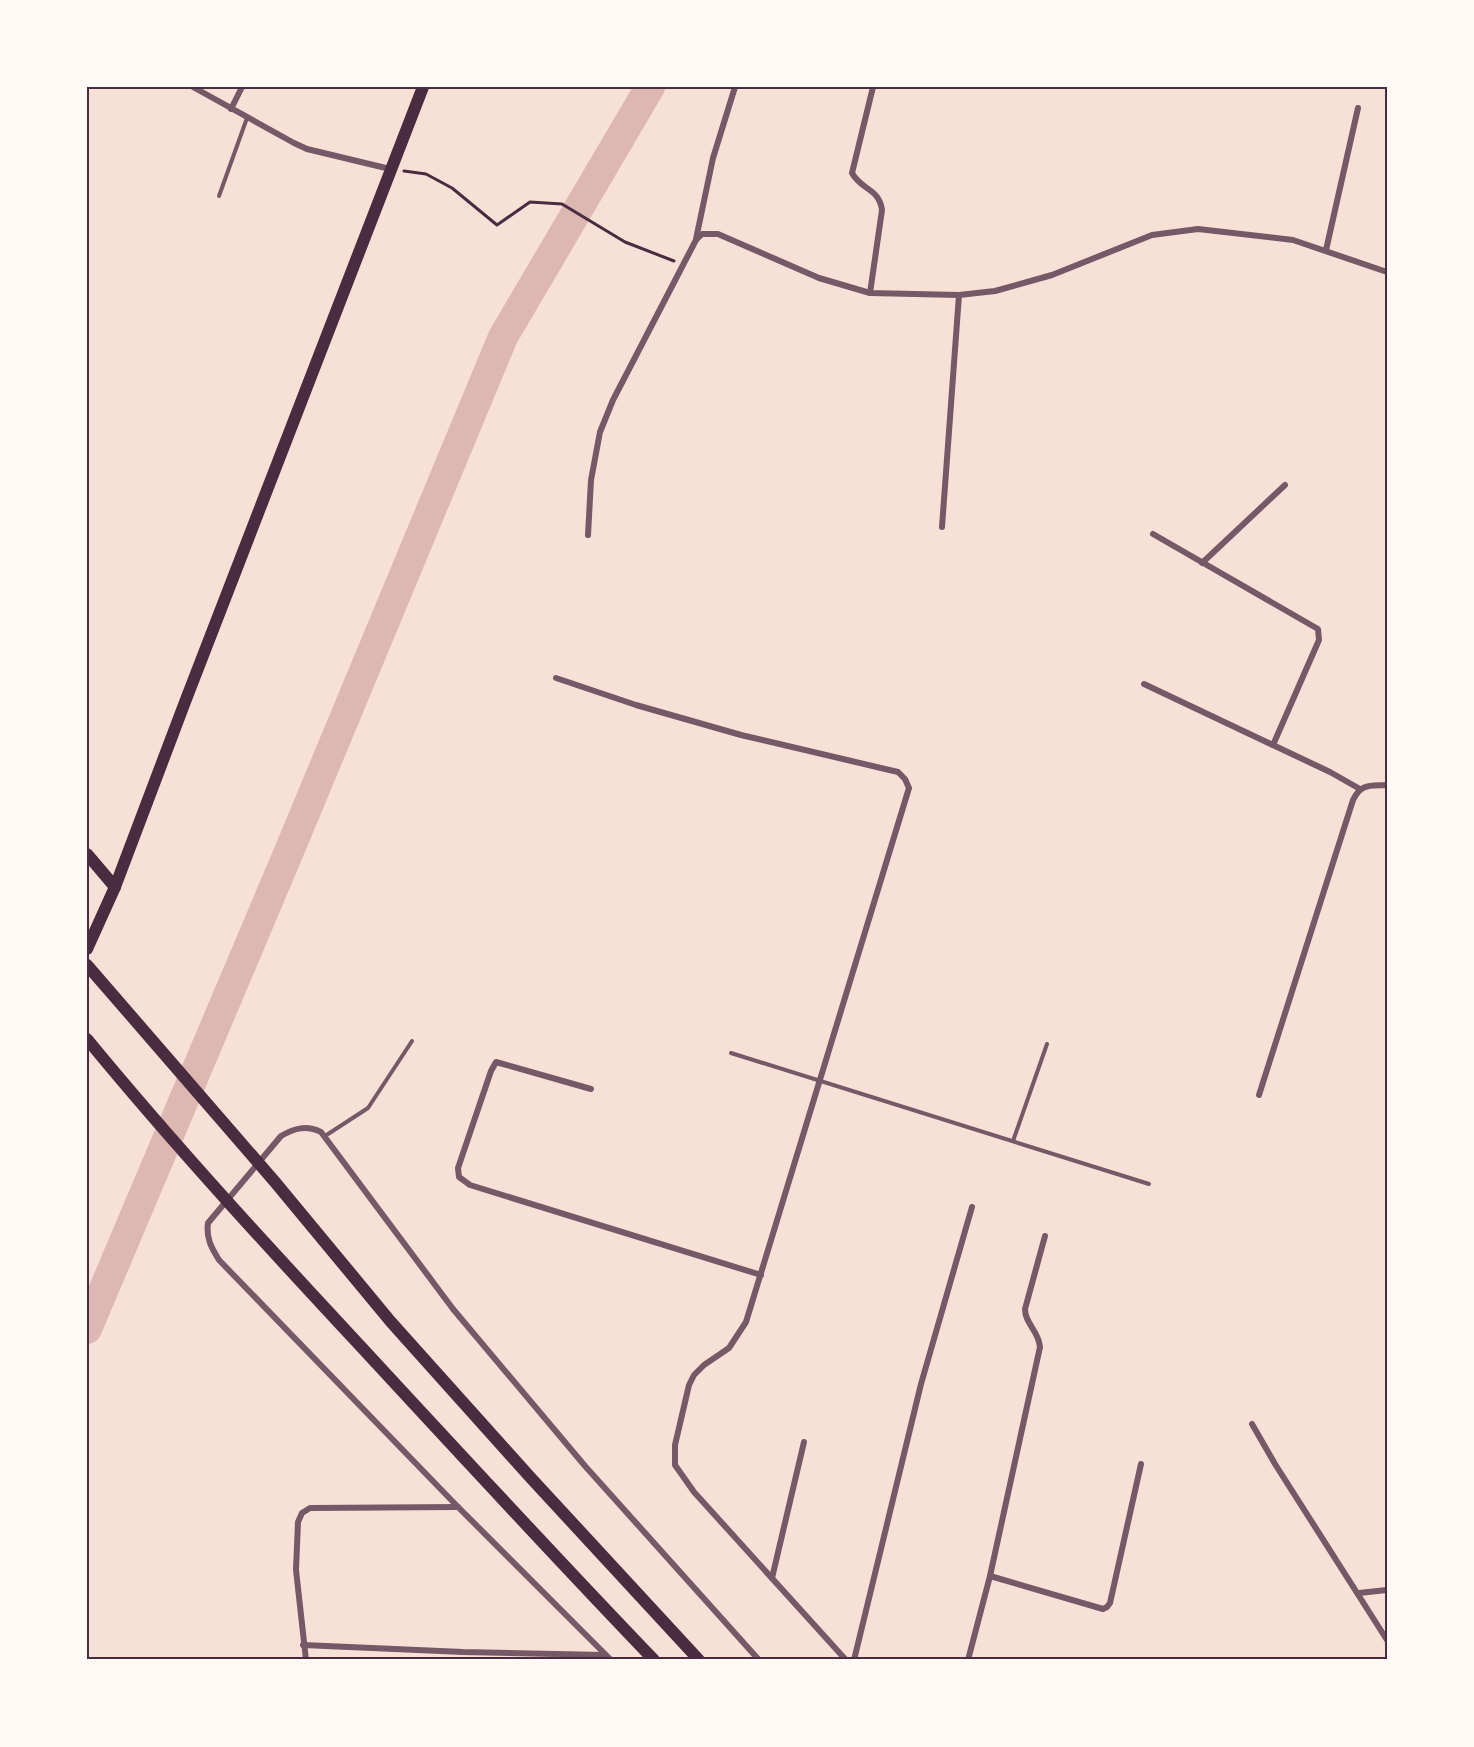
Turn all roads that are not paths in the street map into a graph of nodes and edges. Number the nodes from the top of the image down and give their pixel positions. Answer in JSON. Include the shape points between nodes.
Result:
{"nodes":[{"id":1,"x":193,"y":87,"type":"edge"},
{"id":2,"x":242,"y":87,"type":"edge"},
{"id":3,"x":423,"y":87,"type":"edge"},
{"id":4,"x":735,"y":87,"type":"edge"},
{"id":5,"x":873,"y":87,"type":"edge"},
{"id":6,"x":1358,"y":108,"type":"dead end"},
{"id":7,"x":231,"y":109,"type":"junction"},
{"id":8,"x":247,"y":118,"type":"junction"},
{"id":9,"x":390,"y":169,"type":"junction"},
{"id":10,"x":219,"y":196,"type":"dead end"},
{"id":11,"x":696,"y":240,"type":"junction"},
{"id":12,"x":1326,"y":250,"type":"junction"},
{"id":13,"x":1387,"y":272,"type":"edge"},
{"id":14,"x":870,"y":293,"type":"junction"},
{"id":15,"x":958,"y":295,"type":"junction"},
{"id":16,"x":1285,"y":485,"type":"dead end"},
{"id":17,"x":942,"y":527,"type":"dead end"},
{"id":18,"x":1153,"y":534,"type":"dead end"},
{"id":19,"x":588,"y":535,"type":"dead end"},
{"id":20,"x":1202,"y":562,"type":"junction"},
{"id":21,"x":556,"y":678,"type":"dead end"},
{"id":22,"x":1144,"y":684,"type":"dead end"},
{"id":23,"x":1273,"y":745,"type":"junction"},
{"id":24,"x":1387,"y":785,"type":"edge"},
{"id":25,"x":1360,"y":789,"type":"junction"},
{"id":26,"x":87,"y":854,"type":"edge"},
{"id":27,"x":115,"y":887,"type":"junction"},
{"id":28,"x":87,"y":949,"type":"edge"},
{"id":29,"x":87,"y":965,"type":"edge"},
{"id":30,"x":87,"y":1039,"type":"edge"},
{"id":31,"x":412,"y":1041,"type":"dead end"},
{"id":32,"x":1047,"y":1044,"type":"dead end"},
{"id":33,"x":731,"y":1053,"type":"dead end"},
{"id":34,"x":821,"y":1082,"type":"junction"},
{"id":35,"x":591,"y":1089,"type":"dead end"},
{"id":36,"x":1259,"y":1095,"type":"dead end"},
{"id":37,"x":325,"y":1136,"type":"junction"},
{"id":38,"x":1013,"y":1141,"type":"junction"},
{"id":39,"x":1149,"y":1184,"type":"dead end"},
{"id":40,"x":972,"y":1207,"type":"dead end"},
{"id":41,"x":1046,"y":1236,"type":"dead end"},
{"id":42,"x":761,"y":1275,"type":"junction"},
{"id":43,"x":1252,"y":1424,"type":"dead end"},
{"id":44,"x":804,"y":1442,"type":"dead end"},
{"id":45,"x":1141,"y":1464,"type":"dead end"},
{"id":46,"x":458,"y":1507,"type":"junction"},
{"id":47,"x":990,"y":1576,"type":"junction"},
{"id":48,"x":772,"y":1578,"type":"junction"},
{"id":49,"x":1387,"y":1590,"type":"edge"},
{"id":50,"x":1359,"y":1593,"type":"junction"},
{"id":51,"x":1387,"y":1640,"type":"edge"},
{"id":52,"x":303,"y":1645,"type":"junction"},
{"id":53,"x":608,"y":1657,"type":"edge"},
{"id":54,"x":306,"y":1660,"type":"edge"},
{"id":55,"x":654,"y":1660,"type":"edge"},
{"id":56,"x":699,"y":1660,"type":"edge"},
{"id":57,"x":759,"y":1660,"type":"edge"},
{"id":58,"x":846,"y":1660,"type":"edge"},
{"id":59,"x":854,"y":1660,"type":"edge"},
{"id":60,"x":968,"y":1660,"type":"edge"}],
"edges":[{"from":1,"to":7,"type":"street"},
{"from":2,"to":7,"type":"street"},
{"from":3,"to":9,"type":"main road"},
{"from":4,"to":11,"type":"street","via":[[713,158]]},
{"from":5,"to":14,"type":"street","via":[[852,173],[881,201]]},
{"from":6,"to":12,"type":"street"},
{"from":7,"to":8,"type":"street"},
{"from":8,"to":9,"type":"street","via":[[307,149]]},
{"from":8,"to":10,"type":"lane"},
{"from":9,"to":27,"type":"main road"},
{"from":11,"to":14,"type":"street","via":[[702,234],[718,234],[819,278]]},
{"from":11,"to":19,"type":"street","via":[[600,432],[591,480]]},
{"from":12,"to":13,"type":"street"},
{"from":12,"to":15,"type":"street","via":[[1253,234],[1176,231],[1131,242],[1025,284]]},
{"from":14,"to":15,"type":"street"},
{"from":15,"to":17,"type":"street"},
{"from":16,"to":20,"type":"street"},
{"from":18,"to":20,"type":"street"},
{"from":20,"to":23,"type":"street","via":[[1318,629],[1319,640]]},
{"from":21,"to":34,"type":"street","via":[[636,705],[741,735],[898,772],[905,778],[908,797]]},
{"from":22,"to":23,"type":"street"},
{"from":23,"to":25,"type":"street"},
{"from":24,"to":25,"type":"street"},
{"from":25,"to":36,"type":"street","via":[[1353,800]]},
{"from":26,"to":27,"type":"main road"},
{"from":27,"to":28,"type":"main road"},
{"from":29,"to":56,"type":"main road","via":[[399,1330]]},
{"from":30,"to":55,"type":"main road","via":[[237,1213]]},
{"from":31,"to":37,"type":"lane","via":[[368,1108]]},
{"from":32,"to":38,"type":"lane"},
{"from":33,"to":34,"type":"lane"},
{"from":34,"to":38,"type":"lane"},
{"from":34,"to":42,"type":"street"},
{"from":35,"to":42,"type":"street","via":[[496,1062],[458,1168],[459,1177],[470,1185]]},
{"from":37,"to":46,"type":"street","via":[[305,1127],[281,1136],[208,1223],[211,1247],[219,1260]]},
{"from":37,"to":57,"type":"street","via":[[453,1309],[585,1466]]},
{"from":38,"to":39,"type":"lane"},
{"from":40,"to":59,"type":"street","via":[[921,1384]]},
{"from":41,"to":47,"type":"street","via":[[1025,1309],[1040,1347]]},
{"from":42,"to":48,"type":"street","via":[[738,1337],[704,1365],[689,1385],[675,1445],[675,1465],[694,1492]]},
{"from":43,"to":50,"type":"street"},
{"from":44,"to":48,"type":"street"},
{"from":45,"to":47,"type":"street","via":[[1107,1608]]},
{"from":46,"to":52,"type":"street","via":[[310,1508],[302,1513],[298,1522],[296,1570]]},
{"from":46,"to":53,"type":"street"},
{"from":47,"to":60,"type":"street"},
{"from":48,"to":58,"type":"street"},
{"from":49,"to":50,"type":"street"},
{"from":50,"to":51,"type":"street"},
{"from":52,"to":53,"type":"street"},
{"from":52,"to":54,"type":"street"}]}
